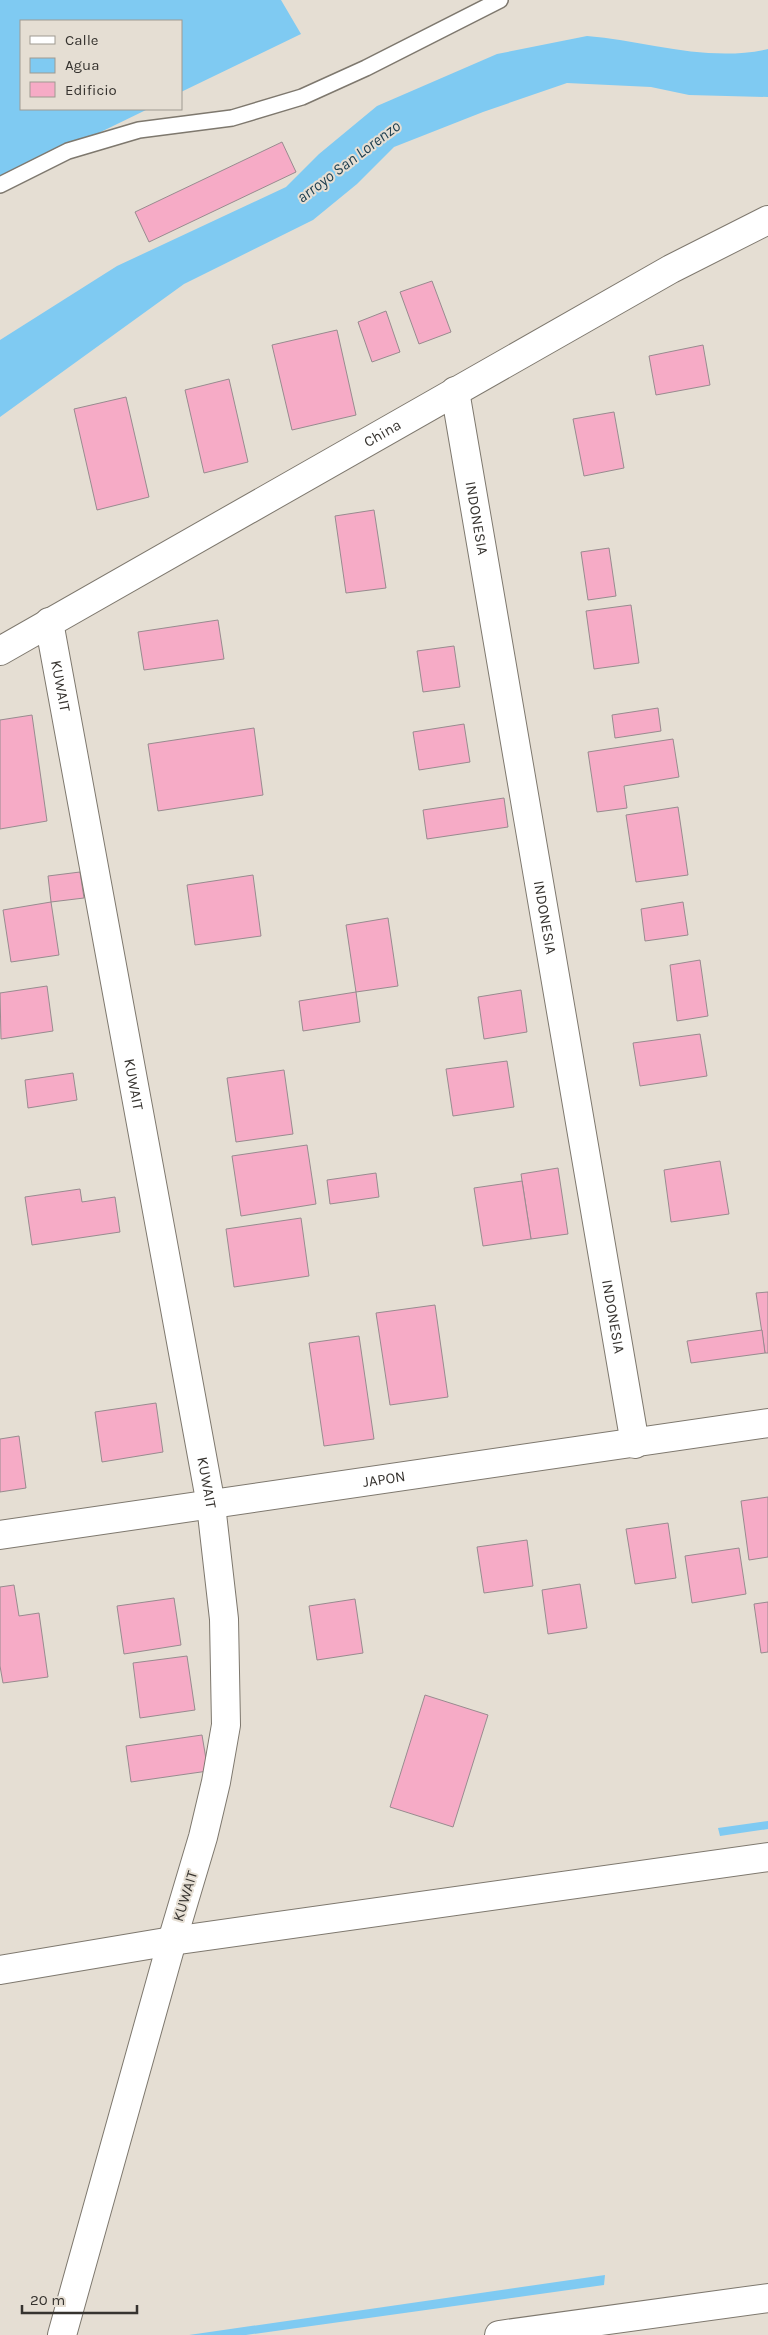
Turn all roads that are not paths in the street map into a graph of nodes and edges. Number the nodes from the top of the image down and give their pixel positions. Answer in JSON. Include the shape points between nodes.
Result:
{"nodes":[{"id":1,"x":500,"y":0,"type":"edge"},
{"id":2,"x":0,"y":185,"type":"edge"},
{"id":3,"x":768,"y":220,"type":"edge"},
{"id":4,"x":455,"y":391,"type":"junction"},
{"id":5,"x":49,"y":622,"type":"junction"},
{"id":6,"x":0,"y":651,"type":"edge"},
{"id":7,"x":768,"y":1423,"type":"edge"},
{"id":8,"x":635,"y":1444,"type":"junction"},
{"id":9,"x":211,"y":1505,"type":"junction"},
{"id":10,"x":0,"y":1535,"type":"edge"},
{"id":11,"x":768,"y":1857,"type":"edge"},
{"id":12,"x":172,"y":1941,"type":"junction"},
{"id":13,"x":0,"y":1970,"type":"edge"},
{"id":14,"x":768,"y":2298,"type":"edge"},
{"id":15,"x":62,"y":2335,"type":"edge"},
{"id":16,"x":498,"y":2335,"type":"edge"}],
"edges":[{"from":1,"to":2,"type":"lane","via":[[302,97],[232,118],[139,130],[68,150]]},
{"from":3,"to":4,"type":"street","name":"China","via":[[672,269]]},
{"from":4,"to":5,"type":"street","name":"China"},
{"from":4,"to":8,"type":"street","name":"INDONESIA"},
{"from":5,"to":6,"type":"street","name":"China"},
{"from":5,"to":9,"type":"street","name":"KUWAIT"},
{"from":7,"to":8,"type":"street","name":"JAPON"},
{"from":8,"to":9,"type":"street","name":"JAPON"},
{"from":9,"to":10,"type":"street","name":"JAPON"},
{"from":9,"to":12,"type":"street","name":"KUWAIT","via":[[224,1619],[226,1724],[203,1837]]},
{"from":11,"to":12,"type":"street"},
{"from":12,"to":13,"type":"street"},
{"from":12,"to":15,"type":"street","name":"KUWAIT"},
{"from":14,"to":16,"type":"street"}]}
